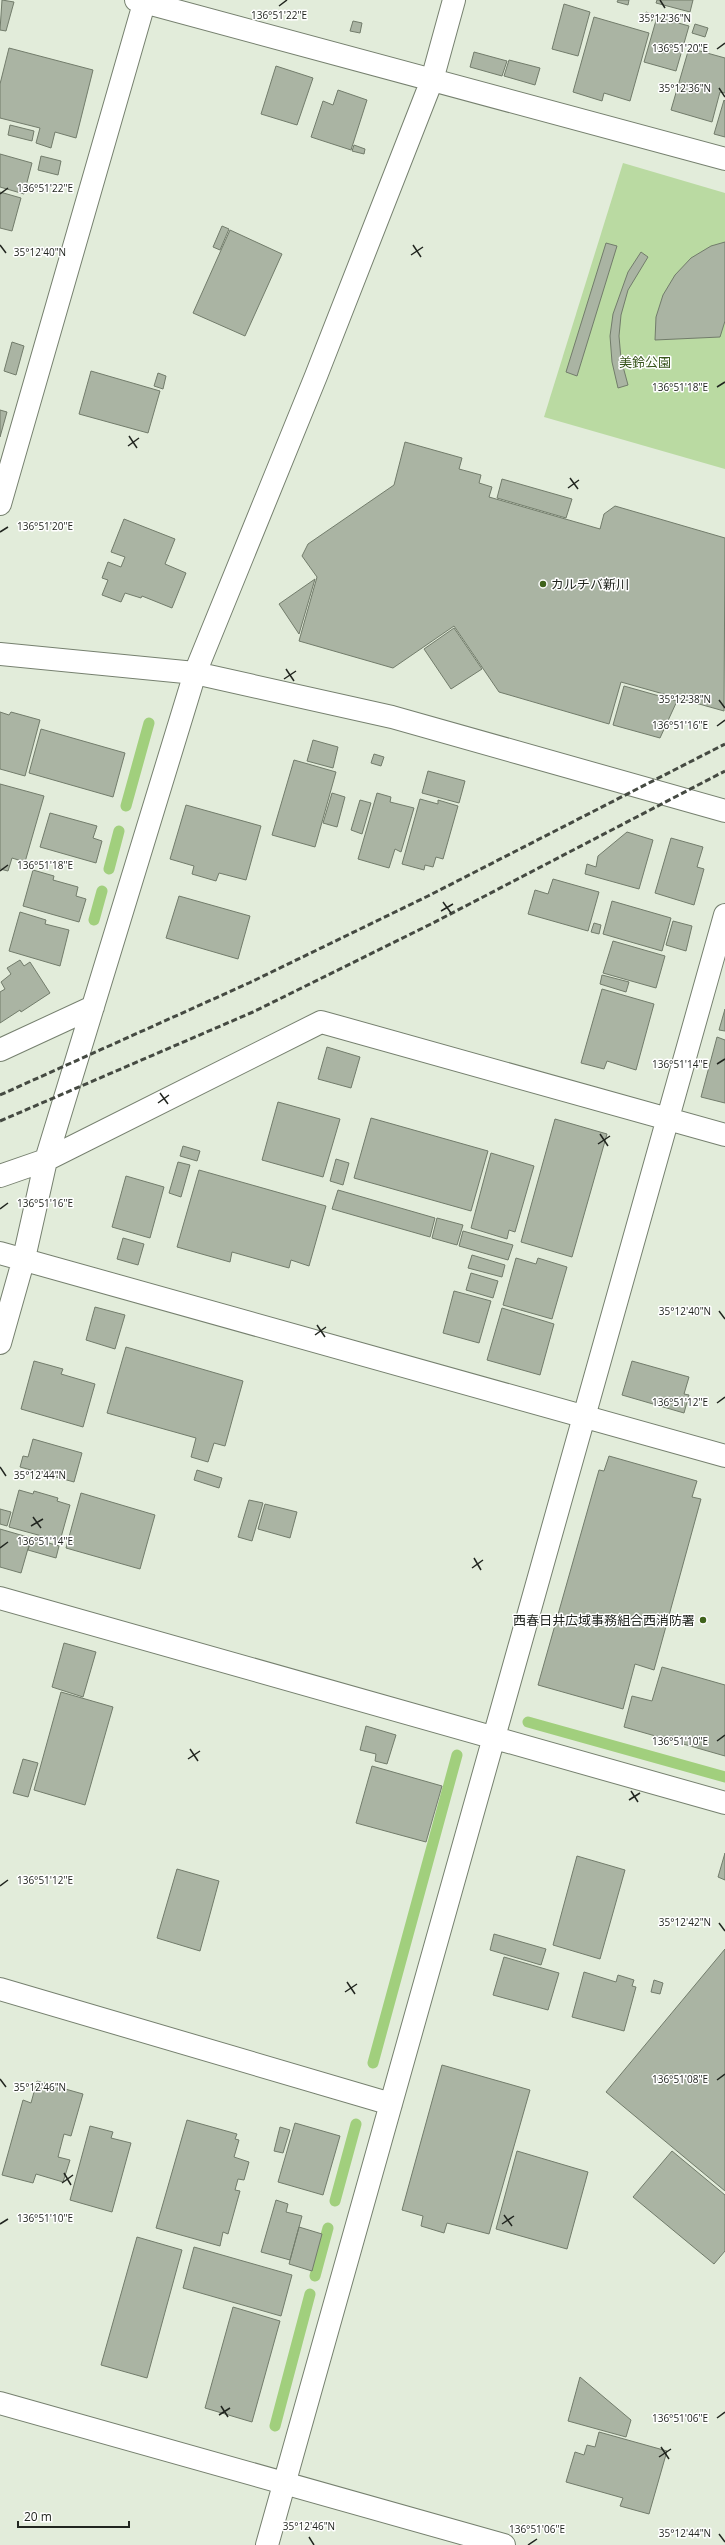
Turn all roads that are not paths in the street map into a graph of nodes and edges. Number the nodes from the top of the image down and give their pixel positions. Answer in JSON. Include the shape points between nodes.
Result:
{"nodes":[{"id":1,"x":454,"y":0,"type":"edge"},
{"id":2,"x":141,"y":1,"type":"edge"},
{"id":3,"x":432,"y":80,"type":"junction"},
{"id":4,"x":725,"y":159,"type":"edge"},
{"id":5,"x":0,"y":504,"type":"edge"},
{"id":6,"x":0,"y":654,"type":"edge"},
{"id":7,"x":195,"y":673,"type":"junction"},
{"id":8,"x":725,"y":811,"type":"edge"},
{"id":9,"x":725,"y":916,"type":"edge"},
{"id":10,"x":93,"y":1007,"type":"junction"},
{"id":11,"x":0,"y":1050,"type":"edge"},
{"id":12,"x":668,"y":1119,"type":"junction"},
{"id":13,"x":725,"y":1135,"type":"edge"},
{"id":14,"x":46,"y":1160,"type":"junction"},
{"id":15,"x":0,"y":1176,"type":"edge"},
{"id":16,"x":0,"y":1253,"type":"edge"},
{"id":17,"x":24,"y":1258,"type":"junction"},
{"id":18,"x":0,"y":1343,"type":"edge"},
{"id":19,"x":584,"y":1416,"type":"junction"},
{"id":20,"x":725,"y":1456,"type":"edge"},
{"id":21,"x":0,"y":1598,"type":"edge"},
{"id":22,"x":494,"y":1738,"type":"junction"},
{"id":23,"x":725,"y":1803,"type":"edge"},
{"id":24,"x":0,"y":1989,"type":"edge"},
{"id":25,"x":391,"y":2104,"type":"junction"},
{"id":26,"x":0,"y":2402,"type":"edge"},
{"id":27,"x":284,"y":2483,"type":"junction"},
{"id":28,"x":267,"y":2545,"type":"edge"},
{"id":29,"x":504,"y":2545,"type":"edge"}],
"edges":[{"from":1,"to":3,"type":"street"},
{"from":2,"to":3,"type":"street"},
{"from":2,"to":5,"type":"street"},
{"from":3,"to":4,"type":"street"},
{"from":3,"to":7,"type":"street","via":[[313,384]]},
{"from":6,"to":7,"type":"street"},
{"from":7,"to":8,"type":"street","via":[[392,717]]},
{"from":7,"to":10,"type":"street"},
{"from":9,"to":12,"type":"street"},
{"from":10,"to":11,"type":"street"},
{"from":10,"to":14,"type":"street"},
{"from":12,"to":13,"type":"street"},
{"from":12,"to":14,"type":"street","via":[[321,1022]]},
{"from":12,"to":19,"type":"street"},
{"from":14,"to":15,"type":"street"},
{"from":14,"to":17,"type":"street"},
{"from":16,"to":17,"type":"street"},
{"from":17,"to":18,"type":"street"},
{"from":17,"to":19,"type":"street"},
{"from":19,"to":20,"type":"street"},
{"from":19,"to":22,"type":"street"},
{"from":21,"to":22,"type":"street"},
{"from":22,"to":23,"type":"street"},
{"from":22,"to":25,"type":"street"},
{"from":24,"to":25,"type":"street"},
{"from":25,"to":27,"type":"street"},
{"from":26,"to":27,"type":"street"},
{"from":27,"to":28,"type":"street"},
{"from":27,"to":29,"type":"street"}]}
